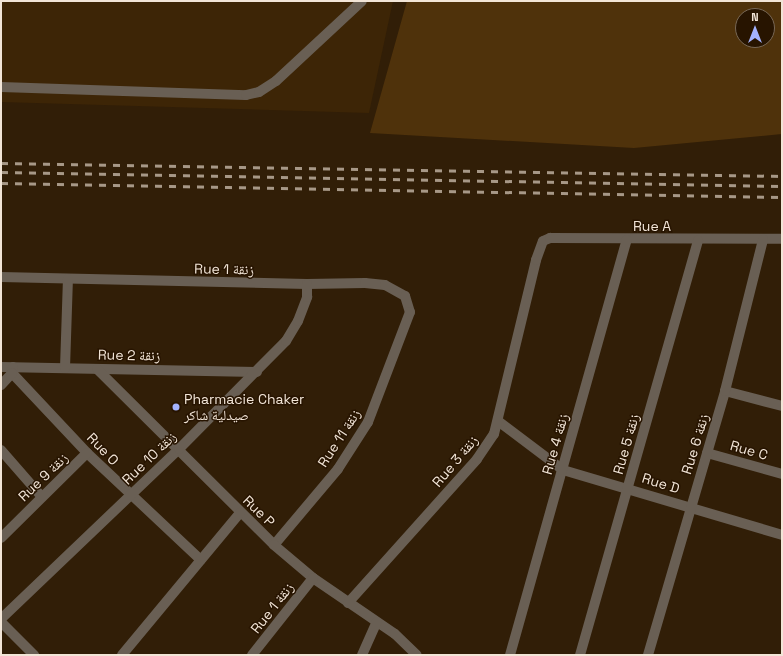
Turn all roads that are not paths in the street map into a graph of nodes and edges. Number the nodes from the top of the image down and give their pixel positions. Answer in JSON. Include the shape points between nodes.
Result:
{"nodes":[{"id":1,"x":362,"y":1,"type":"edge"},
{"id":2,"x":1,"y":87,"type":"edge"},
{"id":3,"x":782,"y":239,"type":"edge"},
{"id":4,"x":627,"y":240,"type":"junction"},
{"id":5,"x":698,"y":240,"type":"junction"},
{"id":6,"x":763,"y":240,"type":"junction"},
{"id":7,"x":536,"y":260,"type":"joint"},
{"id":8,"x":1,"y":277,"type":"edge"},
{"id":9,"x":68,"y":279,"type":"junction"},
{"id":10,"x":307,"y":284,"type":"junction"},
{"id":11,"x":404,"y":332,"type":"joint"},
{"id":12,"x":1,"y":367,"type":"edge"},
{"id":13,"x":65,"y":368,"type":"junction"},
{"id":14,"x":97,"y":369,"type":"junction"},
{"id":15,"x":13,"y":370,"type":"junction"},
{"id":16,"x":257,"y":372,"type":"junction"},
{"id":17,"x":1,"y":385,"type":"edge"},
{"id":18,"x":725,"y":391,"type":"junction"},
{"id":19,"x":782,"y":406,"type":"edge"},
{"id":20,"x":498,"y":421,"type":"junction"},
{"id":21,"x":179,"y":449,"type":"junction"},
{"id":22,"x":1,"y":450,"type":"edge"},
{"id":23,"x":87,"y":453,"type":"junction"},
{"id":24,"x":707,"y":453,"type":"junction"},
{"id":25,"x":563,"y":470,"type":"junction"},
{"id":26,"x":782,"y":474,"type":"edge"},
{"id":27,"x":628,"y":488,"type":"junction"},
{"id":28,"x":129,"y":496,"type":"junction"},
{"id":29,"x":42,"y":497,"type":"junction"},
{"id":30,"x":689,"y":506,"type":"junction"},
{"id":31,"x":240,"y":513,"type":"junction"},
{"id":32,"x":782,"y":536,"type":"edge"},
{"id":33,"x":1,"y":538,"type":"edge"},
{"id":34,"x":274,"y":545,"type":"junction"},
{"id":35,"x":201,"y":560,"type":"junction"},
{"id":36,"x":313,"y":578,"type":"junction"},
{"id":37,"x":348,"y":603,"type":"junction"},
{"id":38,"x":1,"y":619,"type":"edge"},
{"id":39,"x":1,"y":622,"type":"edge"},
{"id":40,"x":377,"y":622,"type":"junction"},
{"id":41,"x":34,"y":655,"type":"edge"},
{"id":42,"x":122,"y":655,"type":"edge"},
{"id":43,"x":252,"y":655,"type":"edge"},
{"id":44,"x":362,"y":655,"type":"edge"},
{"id":45,"x":417,"y":655,"type":"edge"},
{"id":46,"x":510,"y":655,"type":"edge"},
{"id":47,"x":580,"y":655,"type":"edge"},
{"id":48,"x":648,"y":655,"type":"edge"}],
"edges":[{"from":1,"to":2,"type":"street","via":[[276,80],[259,92],[238,95]]},
{"from":3,"to":6,"type":"street","name":"Rue A"},
{"from":4,"to":5,"type":"street","name":"Rue A"},
{"from":4,"to":7,"type":"street","name":"Rue A","via":[[550,238],[543,241]]},
{"from":4,"to":25,"type":"street","name":"Rue 4 زنقة"},
{"from":5,"to":6,"type":"street","name":"Rue A"},
{"from":5,"to":27,"type":"street","name":"Rue 5 زنقة"},
{"from":6,"to":18,"type":"street","name":"Rue 6 زنقة"},
{"from":7,"to":20,"type":"street","name":"Rue 3 زنقة"},
{"from":8,"to":9,"type":"street","name":"Rue 1 زنقة"},
{"from":9,"to":10,"type":"street","name":"Rue 1 زنقة"},
{"from":9,"to":13,"type":"street"},
{"from":10,"to":11,"type":"street","name":"Rue 1 زنقة","via":[[364,283],[398,290],[405,296],[410,307]]},
{"from":10,"to":16,"type":"street","name":"Rue 10 زنقة","via":[[307,297],[298,321],[286,341]]},
{"from":11,"to":34,"type":"street","name":"Rue 11 زنقة","via":[[381,394],[356,444]]},
{"from":12,"to":15,"type":"street","name":"Rue 2 زنقة"},
{"from":13,"to":14,"type":"street","name":"Rue 2 زنقة"},
{"from":13,"to":15,"type":"street","name":"Rue 2 زنقة"},
{"from":14,"to":16,"type":"street","name":"Rue 2 زنقة"},
{"from":14,"to":21,"type":"street","name":"Rue P"},
{"from":15,"to":17,"type":"street"},
{"from":15,"to":23,"type":"street","name":"Rue O"},
{"from":16,"to":21,"type":"street","name":"Rue 10 زنقة"},
{"from":18,"to":19,"type":"street"},
{"from":18,"to":24,"type":"street","name":"Rue 6 زنقة"},
{"from":20,"to":25,"type":"street","name":"Rue D"},
{"from":20,"to":37,"type":"street","name":"Rue 3 زنقة","via":[[486,447]]},
{"from":21,"to":28,"type":"street","name":"Rue 10 زنقة"},
{"from":21,"to":31,"type":"street","name":"Rue P"},
{"from":22,"to":29,"type":"street"},
{"from":23,"to":28,"type":"street","name":"Rue O"},
{"from":23,"to":29,"type":"street","name":"Rue 9 زنقة"},
{"from":24,"to":26,"type":"street","name":"Rue C"},
{"from":24,"to":30,"type":"street","name":"Rue 6 زنقة"},
{"from":25,"to":27,"type":"street","name":"Rue D"},
{"from":25,"to":46,"type":"street","name":"Rue 4 زنقة"},
{"from":27,"to":30,"type":"street","name":"Rue D"},
{"from":27,"to":47,"type":"street","name":"Rue 5 زنقة"},
{"from":28,"to":35,"type":"street","name":"Rue O"},
{"from":28,"to":38,"type":"street","name":"Rue 10 زنقة"},
{"from":29,"to":33,"type":"street","name":"Rue 9 زنقة"},
{"from":30,"to":32,"type":"street","name":"Rue D"},
{"from":30,"to":48,"type":"street","name":"Rue 6 زنقة"},
{"from":31,"to":34,"type":"street","name":"Rue P"},
{"from":31,"to":35,"type":"street"},
{"from":34,"to":36,"type":"street","name":"Rue P"},
{"from":35,"to":42,"type":"street"},
{"from":36,"to":37,"type":"street","name":"Rue P"},
{"from":36,"to":43,"type":"street","name":"Rue 1 زنقة"},
{"from":37,"to":40,"type":"street","name":"Rue P"},
{"from":39,"to":41,"type":"street"},
{"from":40,"to":44,"type":"street"},
{"from":40,"to":45,"type":"street","name":"Rue P"}]}
